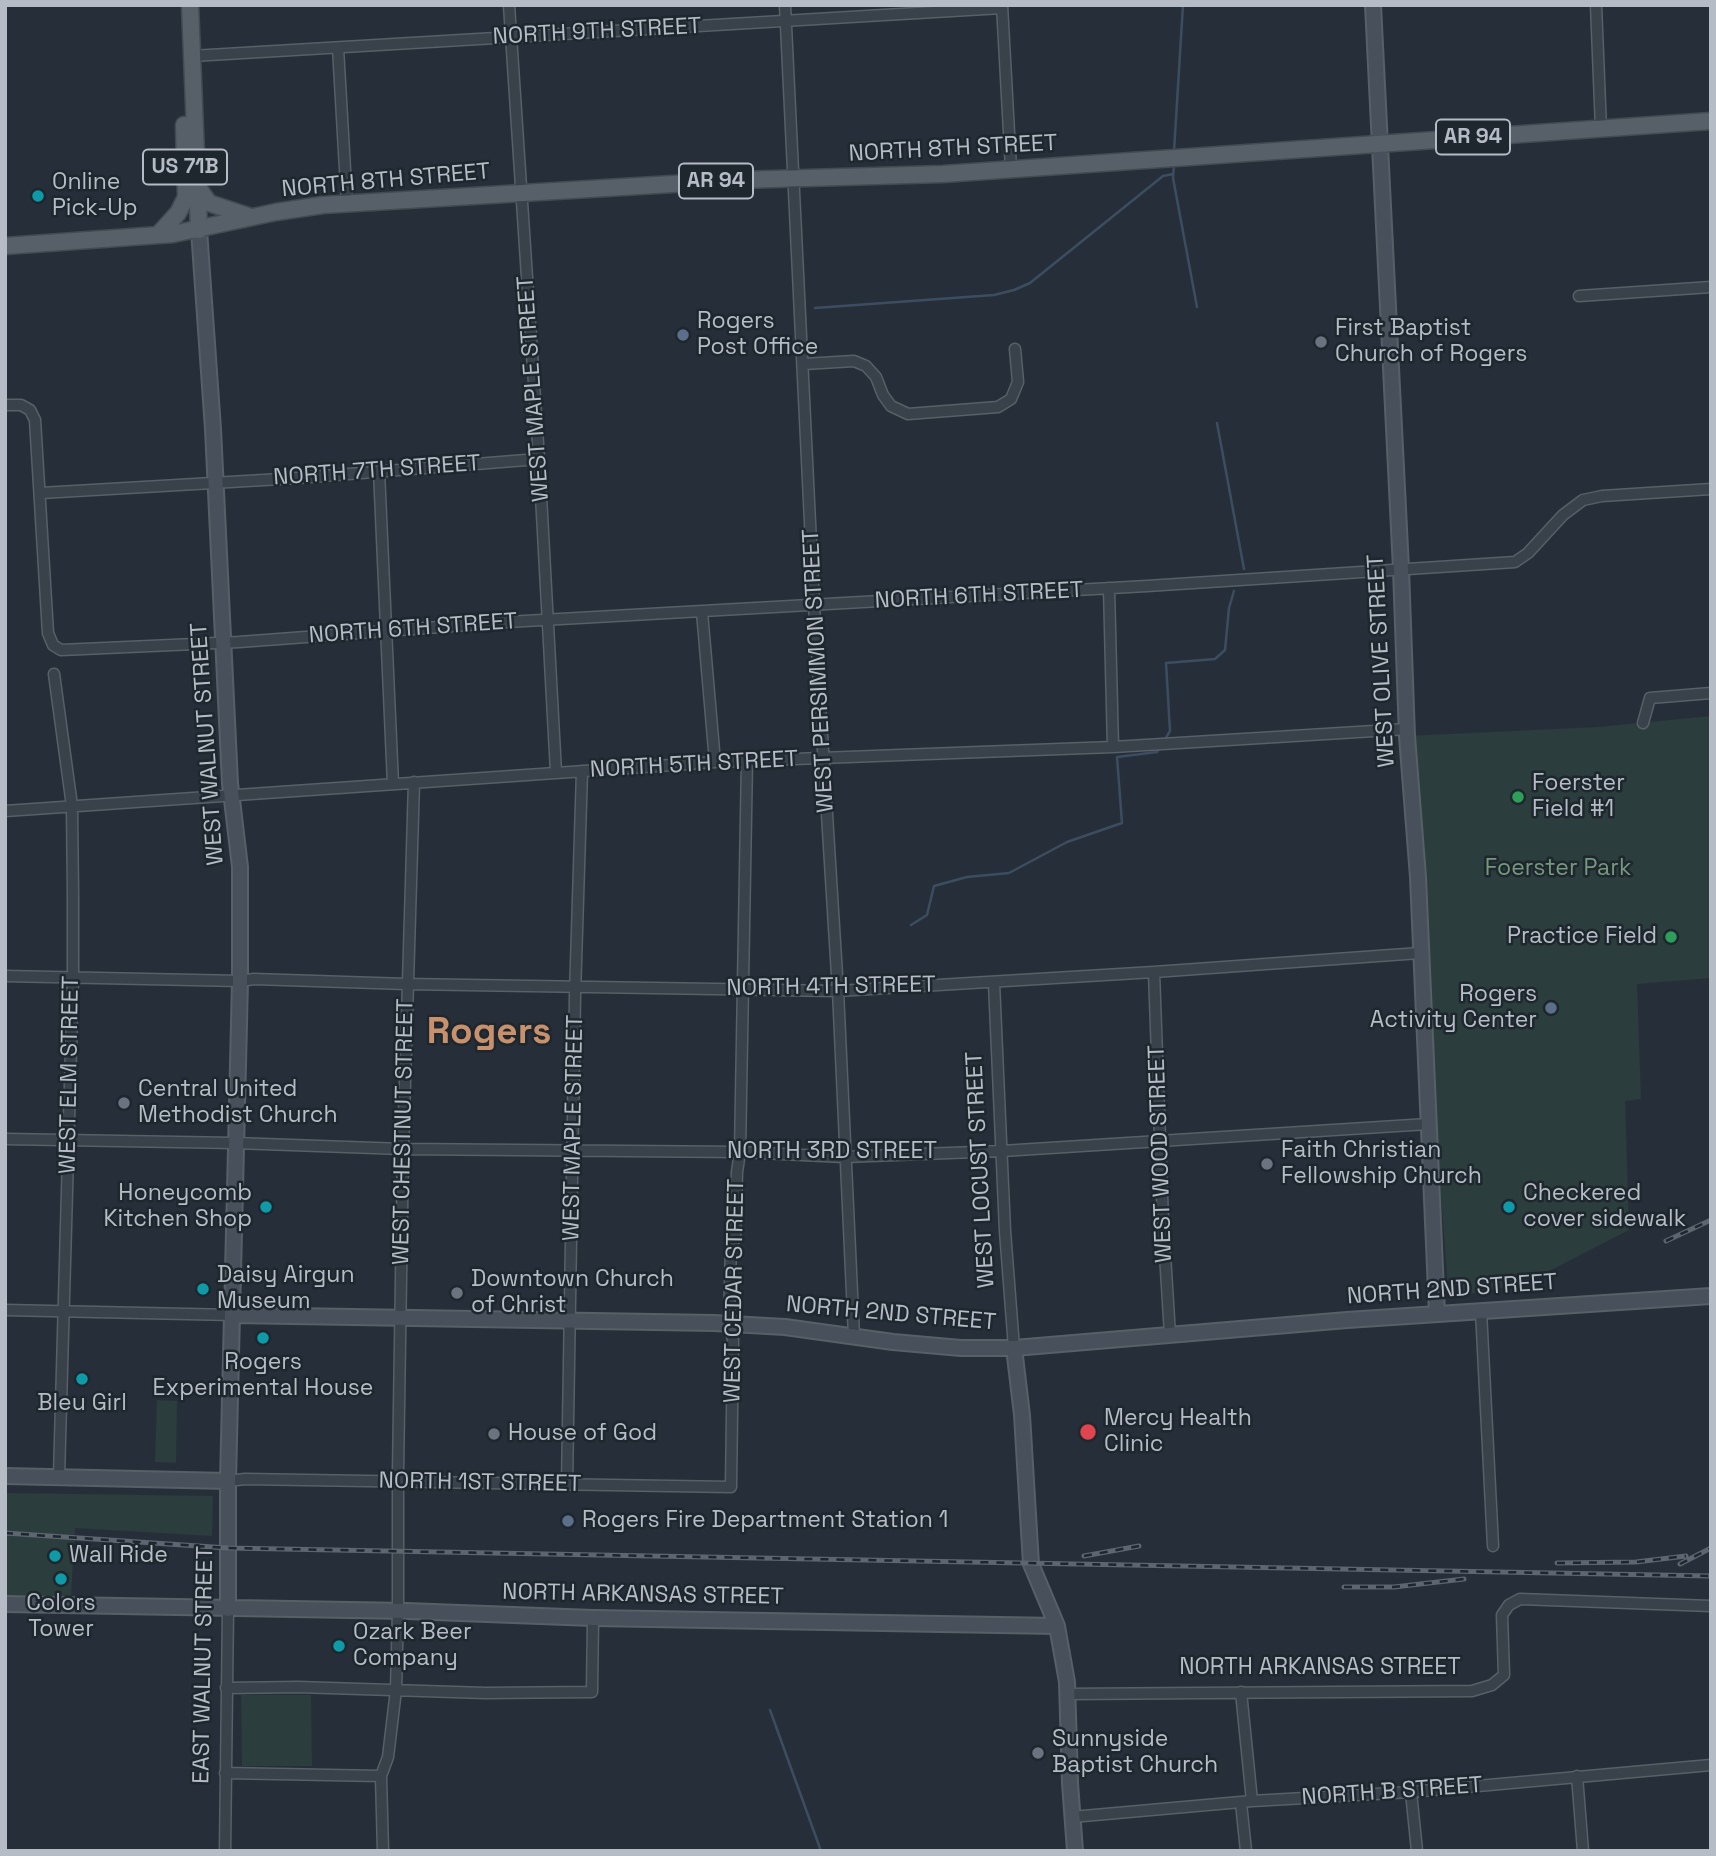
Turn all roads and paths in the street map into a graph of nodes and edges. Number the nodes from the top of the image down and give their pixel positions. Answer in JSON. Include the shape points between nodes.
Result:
{"nodes":[{"id":1,"x":190,"y":5,"type":"edge"},
{"id":2,"x":509,"y":5,"type":"edge"},
{"id":3,"x":785,"y":5,"type":"edge"},
{"id":4,"x":1373,"y":5,"type":"edge"},
{"id":5,"x":1596,"y":5,"type":"edge"},
{"id":6,"x":1002,"y":7,"type":"edge"},
{"id":7,"x":786,"y":21,"type":"junction"},
{"id":8,"x":511,"y":37,"type":"junction"},
{"id":9,"x":338,"y":48,"type":"junction"},
{"id":10,"x":192,"y":56,"type":"junction"},
{"id":11,"x":193,"y":90,"type":"junction"},
{"id":12,"x":1711,"y":121,"type":"edge"},
{"id":13,"x":1601,"y":129,"type":"junction"},
{"id":14,"x":1381,"y":143,"type":"junction"},
{"id":15,"x":1011,"y":169,"type":"junction"},
{"id":16,"x":794,"y":179,"type":"junction"},
{"id":17,"x":197,"y":187,"type":"junction"},
{"id":18,"x":520,"y":192,"type":"junction"},
{"id":19,"x":347,"y":204,"type":"junction"},
{"id":20,"x":253,"y":218,"type":"junction"},
{"id":21,"x":199,"y":230,"type":"junction"},
{"id":22,"x":158,"y":235,"type":"junction"},
{"id":23,"x":5,"y":246,"type":"edge"},
{"id":24,"x":1711,"y":287,"type":"edge"},
{"id":25,"x":1579,"y":296,"type":"dead end"},
{"id":26,"x":1015,"y":349,"type":"dead end"},
{"id":27,"x":804,"y":364,"type":"junction"},
{"id":28,"x":5,"y":405,"type":"edge"},
{"id":29,"x":539,"y":459,"type":"junction"},
{"id":30,"x":379,"y":471,"type":"junction"},
{"id":31,"x":216,"y":483,"type":"junction"},
{"id":32,"x":1711,"y":489,"type":"edge"},
{"id":33,"x":41,"y":493,"type":"junction"},
{"id":34,"x":1401,"y":569,"type":"junction"},
{"id":35,"x":1109,"y":588,"type":"junction"},
{"id":36,"x":814,"y":605,"type":"junction"},
{"id":37,"x":702,"y":612,"type":"junction"},
{"id":38,"x":548,"y":621,"type":"junction"},
{"id":39,"x":387,"y":631,"type":"junction"},
{"id":40,"x":223,"y":641,"type":"junction"},
{"id":41,"x":54,"y":674,"type":"dead end"},
{"id":42,"x":1711,"y":692,"type":"edge"},
{"id":43,"x":1643,"y":723,"type":"dead end"},
{"id":44,"x":1407,"y":729,"type":"junction"},
{"id":45,"x":1113,"y":747,"type":"junction"},
{"id":46,"x":824,"y":758,"type":"junction"},
{"id":47,"x":747,"y":760,"type":"junction"},
{"id":48,"x":715,"y":762,"type":"junction"},
{"id":49,"x":582,"y":771,"type":"junction"},
{"id":50,"x":556,"y":772,"type":"junction"},
{"id":51,"x":414,"y":782,"type":"junction"},
{"id":52,"x":393,"y":783,"type":"junction"},
{"id":53,"x":232,"y":796,"type":"junction"},
{"id":54,"x":72,"y":806,"type":"junction"},
{"id":55,"x":5,"y":811,"type":"edge"},
{"id":56,"x":1420,"y":953,"type":"junction"},
{"id":57,"x":1154,"y":972,"type":"junction"},
{"id":58,"x":5,"y":976,"type":"edge"},
{"id":59,"x":73,"y":978,"type":"junction"},
{"id":60,"x":240,"y":981,"type":"junction"},
{"id":61,"x":994,"y":983,"type":"junction"},
{"id":62,"x":406,"y":984,"type":"junction"},
{"id":63,"x":576,"y":986,"type":"junction"},
{"id":64,"x":742,"y":989,"type":"junction"},
{"id":65,"x":838,"y":991,"type":"junction"},
{"id":66,"x":1428,"y":1124,"type":"junction"},
{"id":67,"x":5,"y":1139,"type":"edge"},
{"id":68,"x":68,"y":1140,"type":"junction"},
{"id":69,"x":1160,"y":1140,"type":"junction"},
{"id":70,"x":235,"y":1143,"type":"junction"},
{"id":71,"x":403,"y":1149,"type":"junction"},
{"id":72,"x":1002,"y":1151,"type":"junction"},
{"id":73,"x":573,"y":1152,"type":"junction"},
{"id":74,"x":740,"y":1152,"type":"junction"},
{"id":75,"x":844,"y":1157,"type":"junction"},
{"id":76,"x":1711,"y":1296,"type":"edge"},
{"id":77,"x":5,"y":1310,"type":"edge"},
{"id":78,"x":64,"y":1311,"type":"junction"},
{"id":79,"x":1481,"y":1311,"type":"junction"},
{"id":80,"x":1437,"y":1314,"type":"junction"},
{"id":81,"x":233,"y":1315,"type":"junction"},
{"id":82,"x":402,"y":1317,"type":"junction"},
{"id":83,"x":571,"y":1321,"type":"junction"},
{"id":84,"x":729,"y":1324,"type":"junction"},
{"id":85,"x":1170,"y":1335,"type":"junction"},
{"id":86,"x":854,"y":1336,"type":"junction"},
{"id":87,"x":1014,"y":1348,"type":"junction"},
{"id":88,"x":5,"y":1476,"type":"edge"},
{"id":89,"x":59,"y":1476,"type":"junction"},
{"id":90,"x":228,"y":1481,"type":"junction"},
{"id":91,"x":398,"y":1482,"type":"junction"},
{"id":92,"x":567,"y":1485,"type":"junction"},
{"id":93,"x":731,"y":1487,"type":"joint"},
{"id":94,"x":1493,"y":1546,"type":"dead end"},
{"id":95,"x":5,"y":1604,"type":"edge"},
{"id":96,"x":1711,"y":1606,"type":"edge"},
{"id":97,"x":228,"y":1609,"type":"junction"},
{"id":98,"x":398,"y":1611,"type":"junction"},
{"id":99,"x":593,"y":1618,"type":"junction"},
{"id":100,"x":1057,"y":1626,"type":"junction"},
{"id":101,"x":226,"y":1688,"type":"junction"},
{"id":102,"x":396,"y":1690,"type":"junction"},
{"id":103,"x":1241,"y":1692,"type":"junction"},
{"id":104,"x":1067,"y":1694,"type":"junction"},
{"id":105,"x":1711,"y":1765,"type":"edge"},
{"id":106,"x":225,"y":1773,"type":"junction"},
{"id":107,"x":381,"y":1776,"type":"junction"},
{"id":108,"x":1577,"y":1776,"type":"junction"},
{"id":109,"x":1411,"y":1792,"type":"junction"},
{"id":110,"x":1247,"y":1802,"type":"junction"},
{"id":111,"x":1072,"y":1816,"type":"junction"},
{"id":112,"x":225,"y":1851,"type":"edge"},
{"id":113,"x":383,"y":1851,"type":"edge"},
{"id":114,"x":1075,"y":1851,"type":"edge"},
{"id":115,"x":1246,"y":1851,"type":"edge"},
{"id":116,"x":1417,"y":1851,"type":"edge"},
{"id":117,"x":1583,"y":1851,"type":"edge"}],
"edges":[{"from":1,"to":10,"type":"main road","name":"WEST WALNUT STREET","number":"US 71B"},
{"from":2,"to":8,"type":"street","name":"WEST MAPLE STREET"},
{"from":3,"to":7,"type":"street","name":"WEST PERSIMMON STREET"},
{"from":4,"to":14,"type":"main road","name":"WEST OLIVE STREET"},
{"from":5,"to":13,"type":"street"},
{"from":6,"to":7,"type":"street","name":"NORTH 9TH STREET"},
{"from":6,"to":15,"type":"street"},
{"from":7,"to":8,"type":"street","name":"NORTH 9TH STREET"},
{"from":7,"to":16,"type":"street","name":"WEST PERSIMMON STREET"},
{"from":8,"to":9,"type":"street","name":"NORTH 9TH STREET"},
{"from":8,"to":18,"type":"street","name":"WEST MAPLE STREET"},
{"from":9,"to":10,"type":"street","name":"NORTH 9TH STREET"},
{"from":9,"to":19,"type":"street"},
{"from":10,"to":11,"type":"main road","name":"WEST WALNUT STREET","number":"US 71B"},
{"from":11,"to":17,"type":"main road","name":"WEST WALNUT STREET","number":"US 71B"},
{"from":11,"to":22,"type":"main road","number":"US 71B","via":[[184,124],[186,197]]},
{"from":12,"to":13,"type":"main road","name":"NORTH 8TH STREET","number":"AR 94"},
{"from":13,"to":14,"type":"main road","name":"NORTH 8TH STREET","number":"AR 94"},
{"from":14,"to":15,"type":"main road","name":"NORTH 8TH STREET","number":"AR 94"},
{"from":14,"to":34,"type":"main road","name":"WEST OLIVE STREET"},
{"from":15,"to":16,"type":"main road","name":"NORTH 8TH STREET","number":"AR 94"},
{"from":16,"to":18,"type":"main road","name":"NORTH 8TH STREET","number":"AR 94"},
{"from":16,"to":27,"type":"street","name":"WEST PERSIMMON STREET"},
{"from":17,"to":20,"type":"main road","number":"AR 94","via":[[209,204]]},
{"from":17,"to":21,"type":"main road","name":"WEST WALNUT STREET","number":"US 71B"},
{"from":18,"to":19,"type":"main road","name":"NORTH 8TH STREET","number":"AR 94"},
{"from":18,"to":29,"type":"street","name":"WEST MAPLE STREET"},
{"from":19,"to":20,"type":"main road","name":"NORTH 8TH STREET","number":"AR 94"},
{"from":20,"to":21,"type":"main road","name":"NORTH 8TH STREET","number":"AR 94"},
{"from":21,"to":22,"type":"main road","name":"NORTH 8TH STREET"},
{"from":21,"to":31,"type":"main road","name":"WEST WALNUT STREET"},
{"from":22,"to":23,"type":"main road","name":"NORTH 8TH STREET"},
{"from":24,"to":25,"type":"street"},
{"from":26,"to":27,"type":"street","via":[[1018,382],[1011,400],[998,407],[908,414],[891,406],[866,366],[854,361]]},
{"from":27,"to":36,"type":"street","name":"WEST PERSIMMON STREET"},
{"from":28,"to":33,"type":"street","via":[[21,405],[35,420]]},
{"from":29,"to":30,"type":"street","name":"NORTH 7TH STREET"},
{"from":29,"to":38,"type":"street","name":"WEST MAPLE STREET"},
{"from":30,"to":31,"type":"street","name":"NORTH 7TH STREET"},
{"from":30,"to":39,"type":"street"},
{"from":31,"to":33,"type":"street","name":"NORTH 7TH STREET"},
{"from":31,"to":40,"type":"main road","name":"WEST WALNUT STREET"},
{"from":32,"to":34,"type":"street","name":"NORTH 6TH STREET","via":[[1583,500],[1515,562]]},
{"from":33,"to":40,"type":"street","name":"NORTH 6TH STREET","via":[[48,633],[53,645],[61,650]]},
{"from":34,"to":35,"type":"street","name":"NORTH 6TH STREET"},
{"from":34,"to":44,"type":"main road","name":"WEST OLIVE STREET"},
{"from":35,"to":36,"type":"street","name":"NORTH 6TH STREET"},
{"from":35,"to":45,"type":"street"},
{"from":36,"to":37,"type":"street","name":"NORTH 6TH STREET"},
{"from":36,"to":46,"type":"street","name":"WEST PERSIMMON STREET"},
{"from":37,"to":38,"type":"street","name":"NORTH 6TH STREET"},
{"from":37,"to":48,"type":"street"},
{"from":38,"to":39,"type":"street","name":"NORTH 6TH STREET"},
{"from":38,"to":50,"type":"street","name":"WEST MAPLE STREET"},
{"from":39,"to":40,"type":"street","name":"NORTH 6TH STREET"},
{"from":39,"to":52,"type":"street"},
{"from":40,"to":53,"type":"main road","name":"WEST WALNUT STREET"},
{"from":41,"to":54,"type":"street","name":"WEST ELM STREET"},
{"from":42,"to":43,"type":"street","via":[[1650,698]]},
{"from":44,"to":45,"type":"street","name":"NORTH 5TH STREET"},
{"from":44,"to":56,"type":"main road","name":"WEST OLIVE STREET"},
{"from":45,"to":46,"type":"street","name":"NORTH 5TH STREET"},
{"from":46,"to":47,"type":"street","name":"NORTH 5TH STREET"},
{"from":46,"to":65,"type":"street","name":"WEST PERSIMMON STREET"},
{"from":47,"to":48,"type":"street","name":"NORTH 5TH STREET"},
{"from":47,"to":64,"type":"street","name":"WEST CEDAR STREET"},
{"from":48,"to":49,"type":"street","name":"NORTH 5TH STREET"},
{"from":49,"to":50,"type":"street","name":"NORTH 5TH STREET"},
{"from":49,"to":63,"type":"street","name":"WEST MAPLE STREET"},
{"from":50,"to":51,"type":"street","name":"NORTH 5TH STREET"},
{"from":51,"to":52,"type":"street","name":"NORTH 5TH STREET"},
{"from":51,"to":62,"type":"street","name":"WEST CHESTNUT STREET"},
{"from":52,"to":53,"type":"street","name":"NORTH 5TH STREET"},
{"from":53,"to":54,"type":"street","name":"NORTH 5TH STREET"},
{"from":53,"to":60,"type":"main road","name":"WEST WALNUT STREET","via":[[240,867]]},
{"from":54,"to":55,"type":"street","name":"NORTH 5TH STREET"},
{"from":54,"to":59,"type":"street","name":"WEST ELM STREET"},
{"from":56,"to":57,"type":"street","name":"NORTH 4TH STREET"},
{"from":56,"to":66,"type":"main road","name":"WEST OLIVE STREET"},
{"from":57,"to":61,"type":"street","name":"NORTH 4TH STREET"},
{"from":57,"to":69,"type":"street","name":"WEST WOOD STREET"},
{"from":58,"to":59,"type":"street","name":"NORTH 4TH STREET"},
{"from":59,"to":60,"type":"street","name":"NORTH 4TH STREET"},
{"from":59,"to":68,"type":"street","name":"WEST ELM STREET"},
{"from":60,"to":62,"type":"street","name":"NORTH 4TH STREET"},
{"from":60,"to":70,"type":"main road","name":"WEST WALNUT STREET"},
{"from":61,"to":65,"type":"street","name":"NORTH 4TH STREET"},
{"from":61,"to":72,"type":"street","name":"WEST LOCUST STREET"},
{"from":62,"to":63,"type":"street","name":"NORTH 4TH STREET"},
{"from":62,"to":71,"type":"street","name":"WEST CHESTNUT STREET"},
{"from":63,"to":64,"type":"street","name":"NORTH 4TH STREET"},
{"from":63,"to":73,"type":"street","name":"WEST MAPLE STREET"},
{"from":64,"to":65,"type":"street","name":"NORTH 4TH STREET"},
{"from":64,"to":74,"type":"street","name":"WEST CEDAR STREET"},
{"from":65,"to":75,"type":"street","name":"WEST PERSIMMON STREET"},
{"from":66,"to":69,"type":"street","name":"NORTH 3RD STREET"},
{"from":66,"to":80,"type":"main road","name":"WEST OLIVE STREET"},
{"from":67,"to":68,"type":"street","name":"NORTH 3RD STREET"},
{"from":68,"to":70,"type":"street","name":"NORTH 3RD STREET"},
{"from":68,"to":78,"type":"street","name":"WEST ELM STREET"},
{"from":69,"to":72,"type":"street","name":"NORTH 3RD STREET"},
{"from":69,"to":85,"type":"street","name":"WEST WOOD STREET"},
{"from":70,"to":71,"type":"street","name":"NORTH 3RD STREET"},
{"from":70,"to":81,"type":"main road","name":"WEST WALNUT STREET"},
{"from":71,"to":73,"type":"street","name":"NORTH 3RD STREET"},
{"from":71,"to":82,"type":"street","name":"WEST CHESTNUT STREET"},
{"from":72,"to":75,"type":"street","name":"NORTH 3RD STREET"},
{"from":72,"to":87,"type":"street","name":"WEST LOCUST STREET"},
{"from":73,"to":74,"type":"street","name":"NORTH 3RD STREET"},
{"from":73,"to":83,"type":"street","name":"WEST MAPLE STREET"},
{"from":74,"to":75,"type":"street","name":"NORTH 3RD STREET"},
{"from":74,"to":84,"type":"street","name":"WEST CEDAR STREET"},
{"from":75,"to":86,"type":"street","name":"WEST PERSIMMON STREET"},
{"from":76,"to":79,"type":"main road","name":"NORTH 2ND STREET"},
{"from":77,"to":78,"type":"street"},
{"from":78,"to":81,"type":"street"},
{"from":78,"to":89,"type":"street","name":"WEST ELM STREET"},
{"from":79,"to":80,"type":"main road","name":"NORTH 2ND STREET"},
{"from":79,"to":94,"type":"street"},
{"from":80,"to":85,"type":"main road","name":"NORTH 2ND STREET"},
{"from":81,"to":82,"type":"main road","name":"NORTH 2ND STREET"},
{"from":81,"to":90,"type":"main road","name":"WEST WALNUT STREET"},
{"from":82,"to":83,"type":"main road","name":"NORTH 2ND STREET"},
{"from":82,"to":91,"type":"street","name":"WEST CHESTNUT STREET"},
{"from":83,"to":84,"type":"main road","name":"NORTH 2ND STREET"},
{"from":83,"to":92,"type":"street","name":"WEST MAPLE STREET"},
{"from":84,"to":86,"type":"main road","name":"NORTH 2ND STREET"},
{"from":84,"to":93,"type":"street","name":"WEST CEDAR STREET","via":[[733,1340]]},
{"from":85,"to":87,"type":"main road","name":"NORTH 2ND STREET"},
{"from":86,"to":87,"type":"main road","name":"NORTH 2ND STREET","via":[[961,1348]]},
{"from":87,"to":100,"type":"main road","name":"WEST LOCUST STREET","via":[[1031,1564]]},
{"from":88,"to":89,"type":"main road"},
{"from":89,"to":90,"type":"main road"},
{"from":90,"to":91,"type":"street","name":"NORTH 1ST STREET"},
{"from":90,"to":97,"type":"main road","name":"EAST WALNUT STREET"},
{"from":91,"to":92,"type":"street","name":"NORTH 1ST STREET"},
{"from":91,"to":98,"type":"street","name":"WEST CHESTNUT STREET"},
{"from":92,"to":93,"type":"street","name":"NORTH 1ST STREET"},
{"from":95,"to":97,"type":"main road","name":"NORTH ARKANSAS STREET"},
{"from":96,"to":103,"type":"street","name":"NORTH ARKANSAS STREET","via":[[1520,1599],[1502,1615],[1504,1675],[1492,1685],[1472,1691]]},
{"from":97,"to":98,"type":"main road","name":"NORTH ARKANSAS STREET"},
{"from":97,"to":101,"type":"street","name":"EAST WALNUT STREET"},
{"from":98,"to":99,"type":"main road","name":"NORTH ARKANSAS STREET"},
{"from":98,"to":102,"type":"street","name":"WEST CHESTNUT STREET"},
{"from":99,"to":100,"type":"main road","name":"NORTH ARKANSAS STREET"},
{"from":99,"to":102,"type":"street","via":[[592,1692]]},
{"from":100,"to":104,"type":"main road","name":"WEST LOCUST STREET"},
{"from":101,"to":102,"type":"street"},
{"from":101,"to":106,"type":"street","name":"EAST WALNUT STREET"},
{"from":102,"to":107,"type":"street","name":"WEST CHESTNUT STREET","via":[[388,1757]]},
{"from":103,"to":104,"type":"street","name":"NORTH ARKANSAS STREET"},
{"from":103,"to":110,"type":"street"},
{"from":104,"to":111,"type":"main road","name":"WEST LOCUST STREET"},
{"from":105,"to":108,"type":"street","name":"NORTH B STREET"},
{"from":106,"to":107,"type":"street"},
{"from":106,"to":112,"type":"street","name":"EAST WALNUT STREET"},
{"from":107,"to":113,"type":"street","name":"WEST CHESTNUT STREET"},
{"from":108,"to":109,"type":"street","name":"NORTH B STREET"},
{"from":108,"to":117,"type":"street"},
{"from":109,"to":110,"type":"street","name":"NORTH B STREET"},
{"from":109,"to":116,"type":"street"},
{"from":110,"to":111,"type":"street","name":"NORTH B STREET"},
{"from":110,"to":115,"type":"street"},
{"from":111,"to":114,"type":"main road","name":"WEST LOCUST STREET"}]}
